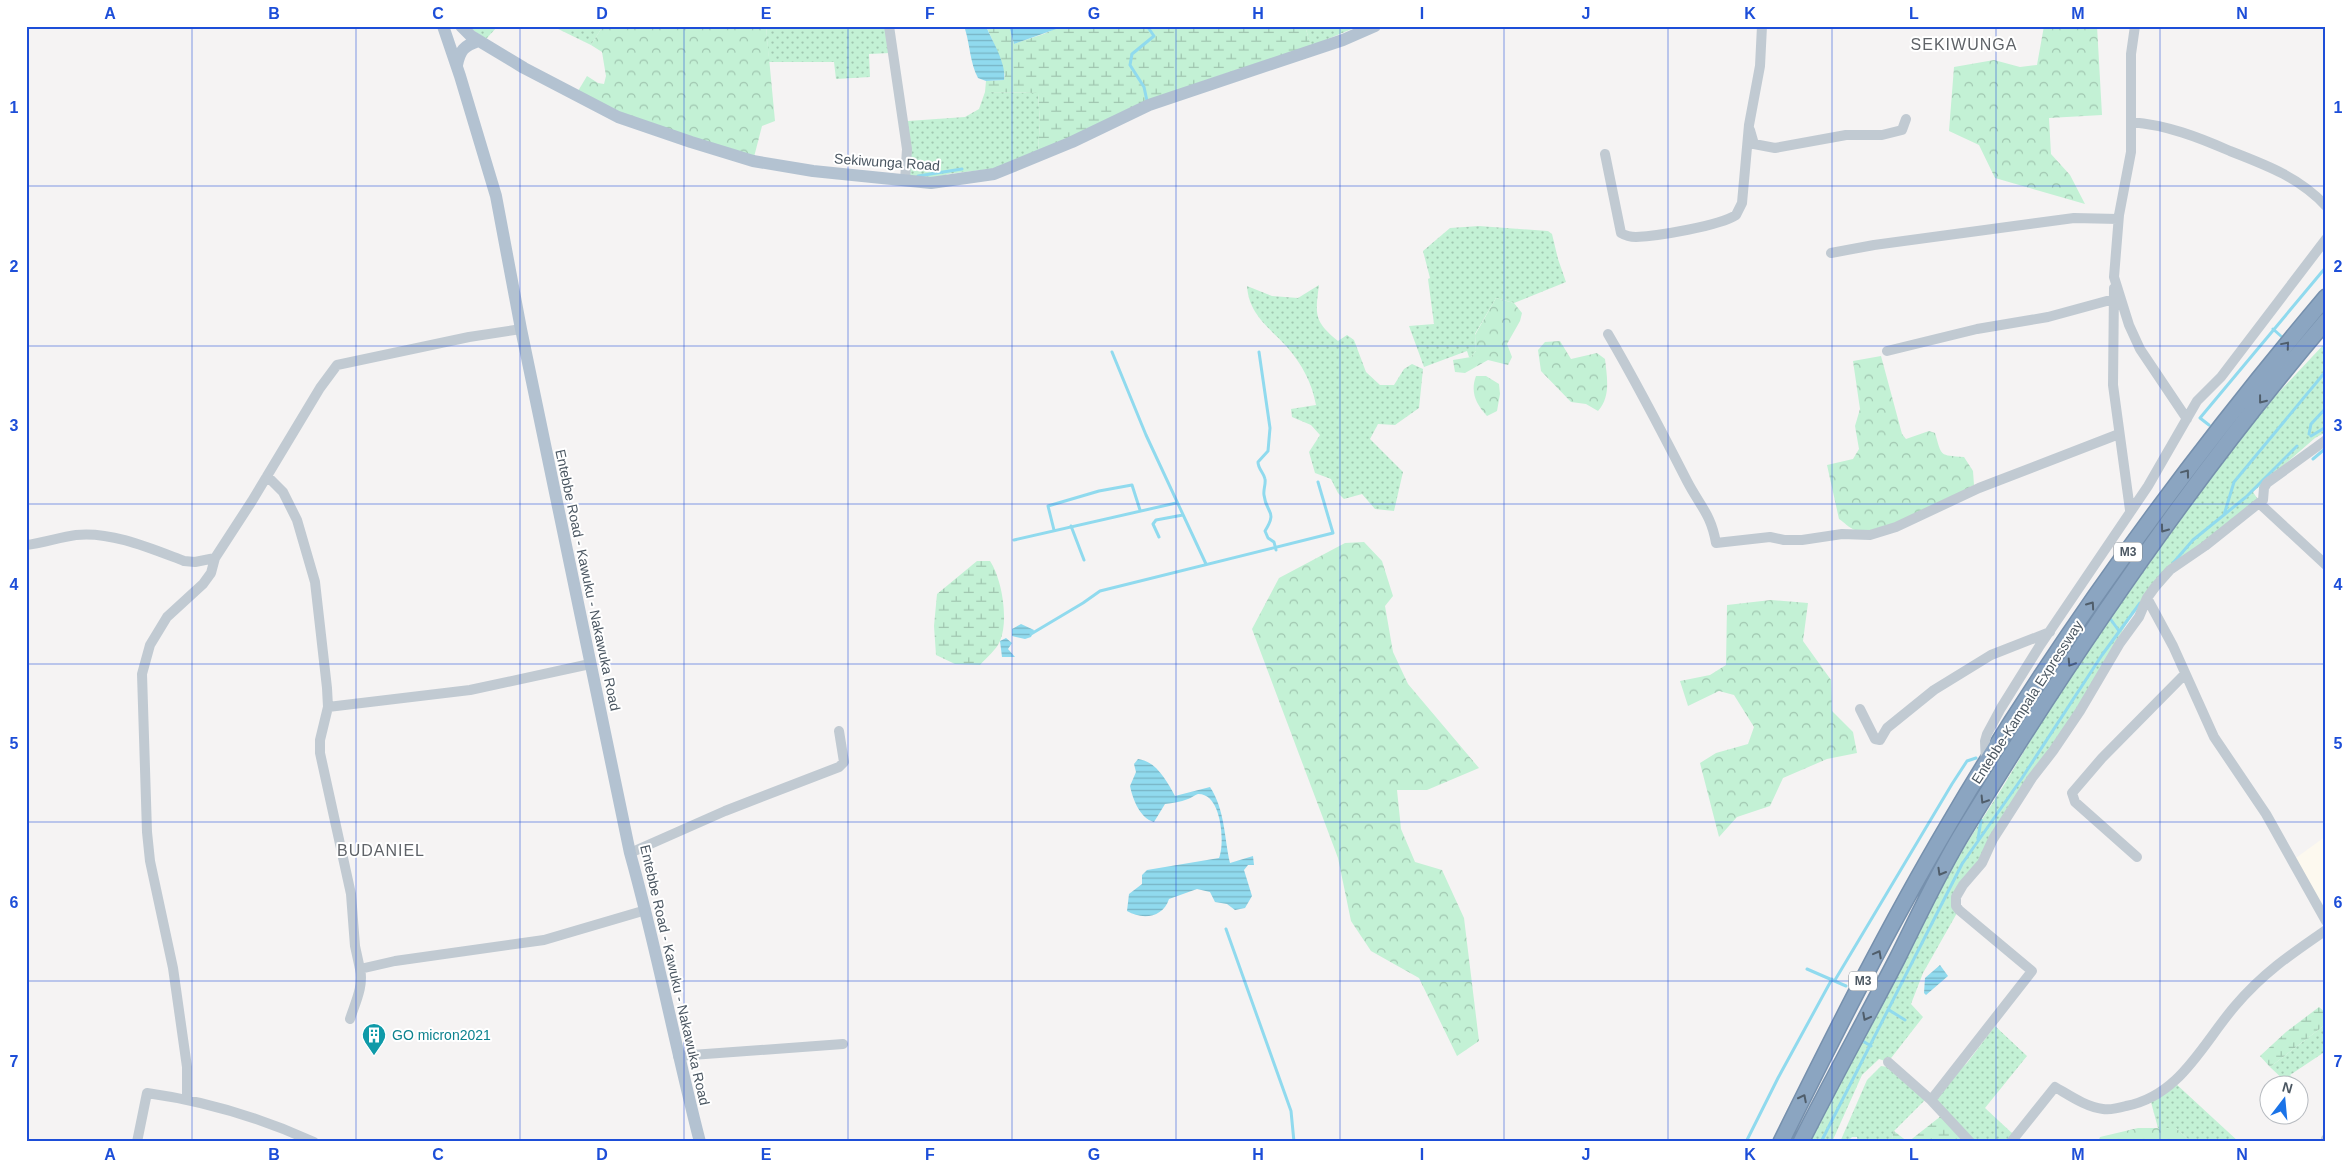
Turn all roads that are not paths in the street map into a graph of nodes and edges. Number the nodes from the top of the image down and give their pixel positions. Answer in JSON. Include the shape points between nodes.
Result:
{"nodes":[{"id":1,"x":443,"y":26,"type":"edge"},
{"id":2,"x":461,"y":26,"type":"edge"},
{"id":3,"x":889,"y":26,"type":"edge"},
{"id":4,"x":1375,"y":26,"type":"edge"},
{"id":5,"x":1762,"y":26,"type":"edge"},
{"id":6,"x":2135,"y":26,"type":"edge"},
{"id":7,"x":478,"y":41,"type":"junction"},
{"id":8,"x":457,"y":65,"type":"junction"},
{"id":9,"x":1906,"y":119,"type":"dead end"},
{"id":10,"x":2131,"y":122,"type":"junction"},
{"id":11,"x":1749,"y":125,"type":"junction"},
{"id":12,"x":1605,"y":154,"type":"dead end"},
{"id":13,"x":905,"y":181,"type":"junction"},
{"id":14,"x":2326,"y":206,"type":"edge"},
{"id":15,"x":2118,"y":219,"type":"junction"},
{"id":16,"x":2326,"y":239,"type":"edge"},
{"id":17,"x":1831,"y":253,"type":"dead end"},
{"id":18,"x":2114,"y":277,"type":"junction"},
{"id":19,"x":2326,"y":297,"type":"edge"},
{"id":20,"x":2114,"y":299,"type":"junction"},
{"id":21,"x":2326,"y":321,"type":"edge"},
{"id":22,"x":520,"y":329,"type":"junction"},
{"id":23,"x":1608,"y":334,"type":"dead end"},
{"id":24,"x":1886,"y":351,"type":"dead end"},
{"id":25,"x":2187,"y":419,"type":"junction"},
{"id":26,"x":2119,"y":434,"type":"junction"},
{"id":27,"x":2326,"y":440,"type":"edge"},
{"id":28,"x":267,"y":476,"type":"junction"},
{"id":29,"x":2259,"y":502,"type":"junction"},
{"id":30,"x":2130,"y":510,"type":"junction"},
{"id":31,"x":26,"y":545,"type":"edge"},
{"id":32,"x":215,"y":558,"type":"junction"},
{"id":33,"x":2326,"y":565,"type":"edge"},
{"id":34,"x":2147,"y":598,"type":"junction"},
{"id":35,"x":2050,"y":632,"type":"junction"},
{"id":36,"x":590,"y":664,"type":"junction"},
{"id":37,"x":2185,"y":674,"type":"junction"},
{"id":38,"x":328,"y":707,"type":"junction"},
{"id":39,"x":1860,"y":709,"type":"dead end"},
{"id":40,"x":839,"y":731,"type":"dead end"},
{"id":41,"x":1986,"y":764,"type":"junction"},
{"id":42,"x":630,"y":853,"type":"junction"},
{"id":43,"x":2137,"y":857,"type":"dead end"},
{"id":44,"x":646,"y":910,"type":"junction"},
{"id":45,"x":2326,"y":921,"type":"edge"},
{"id":46,"x":2326,"y":930,"type":"edge"},
{"id":47,"x":360,"y":969,"type":"junction"},
{"id":48,"x":350,"y":1019,"type":"dead end"},
{"id":49,"x":843,"y":1044,"type":"dead end"},
{"id":50,"x":678,"y":1056,"type":"junction"},
{"id":51,"x":1888,"y":1062,"type":"dead end"},
{"id":52,"x":187,"y":1100,"type":"junction"},
{"id":53,"x":1931,"y":1100,"type":"junction"},
{"id":54,"x":137,"y":1142,"type":"edge"},
{"id":55,"x":314,"y":1142,"type":"edge"},
{"id":56,"x":700,"y":1142,"type":"edge"},
{"id":57,"x":1781,"y":1142,"type":"edge"},
{"id":58,"x":1800,"y":1142,"type":"edge"},
{"id":59,"x":1970,"y":1142,"type":"edge"},
{"id":60,"x":2010,"y":1142,"type":"edge"}],
"edges":[{"from":1,"to":8,"type":"main road","name":"Entebbe Road - Kawuku - Nakawuka Road"},
{"from":2,"to":7,"type":"main road","name":"Sekiwunga Road"},
{"from":3,"to":13,"type":"street","via":[[906,149]]},
{"from":4,"to":13,"type":"main road","name":"Sekiwunga Road","via":[[1334,43],[1149,105],[994,174],[931,183]]},
{"from":5,"to":11,"type":"street","via":[[1760,66]]},
{"from":6,"to":10,"type":"street","via":[[2131,54]]},
{"from":7,"to":8,"type":"main road","via":[[465,45]]},
{"from":7,"to":13,"type":"main road","name":"Sekiwunga Road","via":[[618,117],[691,142],[753,161]]},
{"from":8,"to":22,"type":"main road","name":"Entebbe Road - Kawuku - Nakawuka Road","via":[[496,196]]},
{"from":9,"to":11,"type":"street","via":[[1902,130],[1896,132],[1846,135],[1775,148],[1754,144]]},
{"from":10,"to":14,"type":"street","via":[[2184,132],[2266,165],[2298,181]]},
{"from":10,"to":15,"type":"street","via":[[2131,152]]},
{"from":11,"to":12,"type":"street","via":[[1740,211],[1724,221],[1676,231],[1636,237],[1621,233]]},
{"from":15,"to":17,"type":"street","via":[[2074,218],[1874,244]]},
{"from":15,"to":18,"type":"street"},
{"from":16,"to":25,"type":"street","via":[[2221,377],[2197,401]]},
{"from":18,"to":20,"type":"street"},
{"from":18,"to":25,"type":"street","via":[[2140,349]]},
{"from":41,"to":19,"type":"highway","name":"Entebbe-Kampala Expressway","number":"M3","one_way":true,"via":[[2128,552],[2259,377]]},
{"from":20,"to":24,"type":"street","via":[[2048,317]]},
{"from":20,"to":26,"type":"street","via":[[2113,385]]},
{"from":21,"to":58,"type":"highway","name":"Entebbe-Kampala Expressway","number":"M3","one_way":true,"via":[[2288,365],[2202,478],[2115,596],[2058,684],[1927,896]]},
{"from":22,"to":28,"type":"street","via":[[336,365]]},
{"from":22,"to":36,"type":"main road","name":"Entebbe Road - Kawuku - Nakawuka Road"},
{"from":23,"to":26,"type":"street","via":[[1692,490],[1708,513],[1716,543],[1770,537],[1802,540],[1870,534],[1896,527],[1979,488]]},
{"from":25,"to":30,"type":"street","via":[[2148,486]]},
{"from":26,"to":30,"type":"street"},
{"from":27,"to":29,"type":"street","via":[[2267,483],[2263,500]]},
{"from":28,"to":32,"type":"street"},
{"from":28,"to":38,"type":"street","via":[[283,492],[297,520],[315,582]]},
{"from":29,"to":33,"type":"street"},
{"from":29,"to":34,"type":"street","via":[[2170,570]]},
{"from":30,"to":35,"type":"street"},
{"from":31,"to":32,"type":"street","via":[[76,535],[119,539],[184,561]]},
{"from":32,"to":52,"type":"street","via":[[211,573],[203,584],[167,617],[150,645],[142,674],[150,861],[174,978],[187,1067]]},
{"from":34,"to":37,"type":"street"},
{"from":34,"to":53,"type":"street","via":[[2139,617],[2080,711],[2032,778],[1993,839],[1982,863],[1958,893],[1956,902],[1959,910],[2032,971]]},
{"from":35,"to":39,"type":"street","via":[[1991,655],[1934,690],[1887,728],[1880,740],[1874,739]]},
{"from":35,"to":41,"type":"street","via":[[2000,708],[1987,734]]},
{"from":36,"to":38,"type":"street","via":[[470,690]]},
{"from":36,"to":42,"type":"main road","name":"Entebbe Road - Kawuku - Nakawuka Road"},
{"from":37,"to":43,"type":"street","via":[[2072,792],[2075,802]]},
{"from":37,"to":45,"type":"street","via":[[2214,737],[2266,814]]},
{"from":38,"to":47,"type":"street","via":[[320,753],[351,894]]},
{"from":40,"to":42,"type":"street","via":[[842,765]]},
{"from":57,"to":41,"type":"highway","name":"Entebbe-Kampala Expressway","number":"M3","one_way":true,"via":[[1934,850]]},
{"from":42,"to":44,"type":"main road","name":"Entebbe Road - Kawuku - Nakawuka Road"},
{"from":44,"to":47,"type":"street","via":[[544,940]]},
{"from":44,"to":50,"type":"main road","name":"Entebbe Road - Kawuku - Nakawuka Road"},
{"from":46,"to":60,"type":"street","via":[[2279,962],[2250,990],[2196,1058],[2159,1094],[2137,1104],[2103,1109],[2055,1087]]},
{"from":47,"to":48,"type":"street","via":[[360,989]]},
{"from":49,"to":50,"type":"street"},
{"from":50,"to":56,"type":"main road","name":"Entebbe Road - Kawuku - Nakawuka Road"},
{"from":51,"to":53,"type":"street"},
{"from":52,"to":54,"type":"street","via":[[147,1093]]},
{"from":52,"to":55,"type":"street","via":[[268,1122]]},
{"from":53,"to":59,"type":"street"}]}
